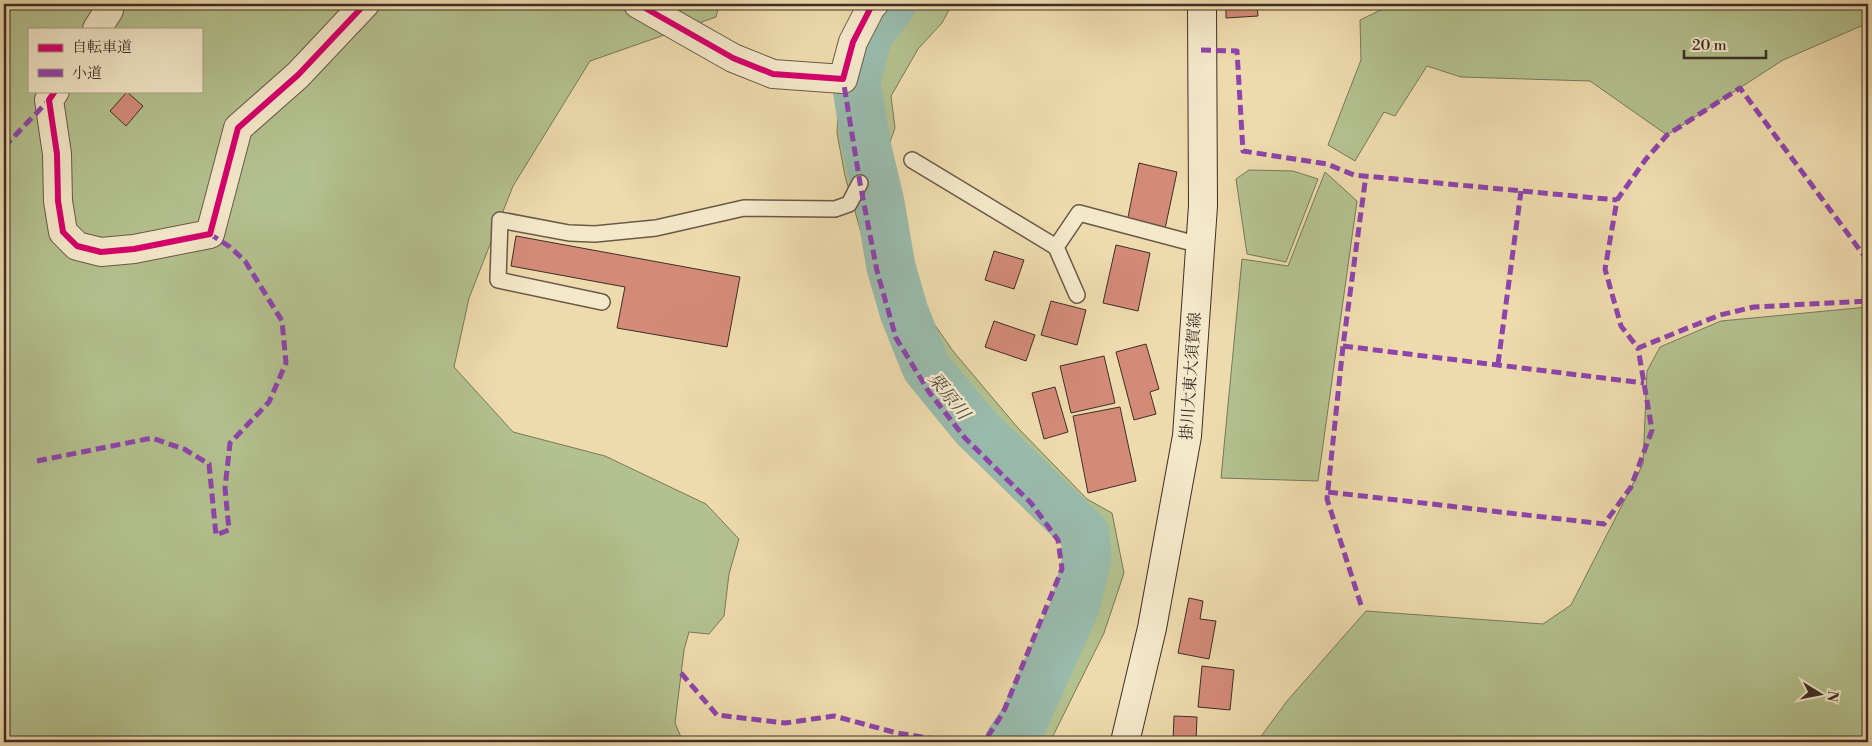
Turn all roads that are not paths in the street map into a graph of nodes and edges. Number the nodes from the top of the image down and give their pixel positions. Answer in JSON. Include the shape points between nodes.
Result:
{"nodes":[{"id":1,"x":365,"y":4,"type":"edge"},
{"id":2,"x":638,"y":4,"type":"edge"},
{"id":3,"x":874,"y":4,"type":"edge"},
{"id":4,"x":1202,"y":4,"type":"edge"},
{"id":5,"x":54,"y":92,"type":"edge"},
{"id":6,"x":912,"y":160,"type":"dead end"},
{"id":7,"x":860,"y":183,"type":"dead end"},
{"id":8,"x":1200,"y":245,"type":"junction"},
{"id":9,"x":1056,"y":247,"type":"junction"},
{"id":10,"x":1077,"y":296,"type":"dead end"},
{"id":11,"x":602,"y":302,"type":"dead end"},
{"id":12,"x":1125,"y":742,"type":"edge"}],
"edges":[{"from":1,"to":5,"type":"street","via":[[298,75],[238,128],[210,234],[101,252],[77,246],[63,232],[58,201],[57,154],[49,100]]},
{"from":2,"to":3,"type":"street","via":[[733,58],[773,74],[843,79],[853,42]]},
{"from":4,"to":8,"type":"street","name":"掛川大東大須賀線","via":[[1203,206]]},
{"from":6,"to":9,"type":"lane"},
{"from":7,"to":11,"type":"lane","via":[[849,204],[835,209],[744,208],[656,228],[612,233],[569,233],[500,220],[498,280]]},
{"from":8,"to":9,"type":"lane","via":[[1079,213]]},
{"from":8,"to":12,"type":"street","name":"掛川大東大須賀線","via":[[1187,436],[1152,628]]},
{"from":9,"to":10,"type":"lane"}]}
